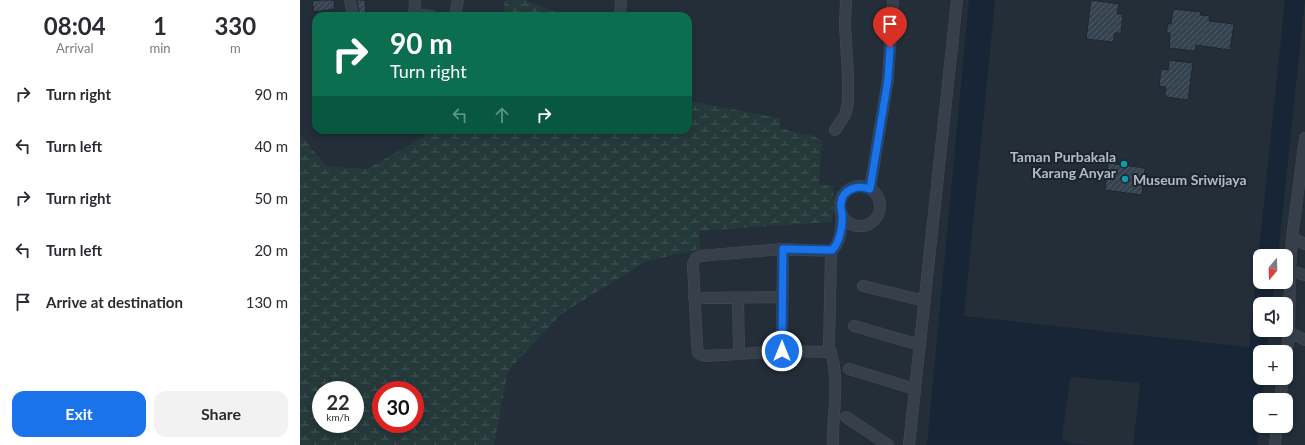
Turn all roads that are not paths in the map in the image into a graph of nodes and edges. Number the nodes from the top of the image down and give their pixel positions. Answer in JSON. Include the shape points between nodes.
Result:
{"nodes":[{"id":1,"x":350,"y":0,"type":"edge"},
{"id":2,"x":415,"y":0,"type":"edge"},
{"id":3,"x":458,"y":0,"type":"edge"},
{"id":4,"x":621,"y":0,"type":"edge"},
{"id":5,"x":846,"y":0,"type":"edge"},
{"id":6,"x":893,"y":0,"type":"edge"},
{"id":7,"x":957,"y":0,"type":"edge"},
{"id":8,"x":352,"y":12,"type":"edge"},
{"id":9,"x":414,"y":12,"type":"edge"},
{"id":10,"x":456,"y":12,"type":"edge"},
{"id":11,"x":620,"y":12,"type":"edge"},
{"id":12,"x":835,"y":130,"type":"dead end"},
{"id":13,"x":1305,"y":138,"type":"edge"},
{"id":14,"x":870,"y":189,"type":"junction"},
{"id":15,"x":842,"y":215,"type":"junction"},
{"id":16,"x":1292,"y":238,"type":"junction"},
{"id":17,"x":1305,"y":244,"type":"edge"},
{"id":18,"x":783,"y":249,"type":"junction"},
{"id":19,"x":1291,"y":249,"type":"edge"},
{"id":20,"x":832,"y":250,"type":"junction"},
{"id":21,"x":1293,"y":272,"type":"edge"},
{"id":22,"x":1305,"y":275,"type":"edge"},
{"id":23,"x":863,"y":286,"type":"dead end"},
{"id":24,"x":782,"y":297,"type":"junction"},
{"id":25,"x":694,"y":298,"type":"junction"},
{"id":26,"x":738,"y":298,"type":"junction"},
{"id":27,"x":925,"y":301,"type":"junction"},
{"id":28,"x":854,"y":326,"type":"dead end"},
{"id":29,"x":1293,"y":334,"type":"edge"},
{"id":30,"x":1305,"y":340,"type":"edge"},
{"id":31,"x":920,"y":345,"type":"junction"},
{"id":32,"x":782,"y":351,"type":"junction"},
{"id":33,"x":831,"y":352,"type":"junction"},
{"id":34,"x":739,"y":354,"type":"junction"},
{"id":35,"x":850,"y":370,"type":"dead end"},
{"id":36,"x":915,"y":389,"type":"junction"},
{"id":37,"x":846,"y":417,"type":"dead end"},
{"id":38,"x":1276,"y":433,"type":"edge"},
{"id":39,"x":833,"y":445,"type":"edge"},
{"id":40,"x":888,"y":445,"type":"edge"},
{"id":41,"x":909,"y":445,"type":"edge"},
{"id":42,"x":1275,"y":445,"type":"edge"}],
"edges":[{"from":1,"to":8,"type":"street"},
{"from":2,"to":9,"type":"street"},
{"from":3,"to":10,"type":"street"},
{"from":4,"to":11,"type":"street"},
{"from":5,"to":12,"type":"street","via":[[848,103],[846,114]]},
{"from":6,"to":14,"type":"street","via":[[888,79]]},
{"from":7,"to":27,"type":"street"},
{"from":13,"to":16,"type":"street"},
{"from":14,"to":15,"type":"street","via":[[859,186],[845,194],[840,204]]},
{"from":14,"to":15,"type":"street","via":[[880,203],[879,214],[872,223],[855,225]]},
{"from":15,"to":20,"type":"street","via":[[838,242]]},
{"from":16,"to":17,"type":"street"},
{"from":16,"to":19,"type":"street"},
{"from":18,"to":20,"type":"street"},
{"from":18,"to":24,"type":"street"},
{"from":18,"to":25,"type":"street","via":[[696,258],[693,264]]},
{"from":20,"to":33,"type":"street","via":[[829,348]]},
{"from":21,"to":22,"type":"street"},
{"from":23,"to":27,"type":"street"},
{"from":24,"to":26,"type":"street"},
{"from":24,"to":32,"type":"street"},
{"from":25,"to":26,"type":"street"},
{"from":25,"to":34,"type":"street","via":[[698,353],[702,356]]},
{"from":26,"to":34,"type":"street"},
{"from":27,"to":31,"type":"street"},
{"from":28,"to":31,"type":"street"},
{"from":29,"to":30,"type":"street"},
{"from":31,"to":36,"type":"street"},
{"from":32,"to":33,"type":"street"},
{"from":32,"to":34,"type":"street"},
{"from":33,"to":39,"type":"street","via":[[835,375]]},
{"from":35,"to":36,"type":"street"},
{"from":36,"to":41,"type":"street"},
{"from":37,"to":40,"type":"street"},
{"from":38,"to":42,"type":"street"}]}
